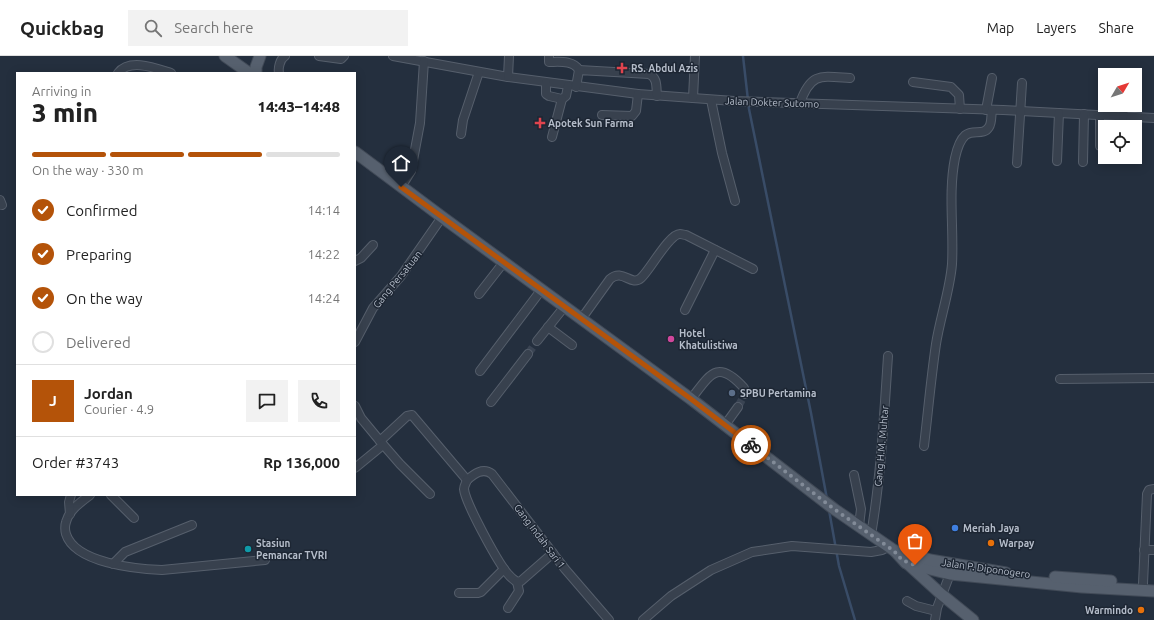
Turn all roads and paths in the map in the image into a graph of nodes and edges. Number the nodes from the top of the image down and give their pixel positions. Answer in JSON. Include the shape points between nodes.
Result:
{"nodes":[{"id":1,"x":225,"y":56,"type":"edge"},
{"id":2,"x":260,"y":56,"type":"edge"},
{"id":3,"x":285,"y":56,"type":"edge"},
{"id":4,"x":319,"y":56,"type":"edge"},
{"id":5,"x":344,"y":56,"type":"edge"},
{"id":6,"x":393,"y":56,"type":"edge"},
{"id":7,"x":509,"y":56,"type":"edge"},
{"id":8,"x":550,"y":56,"type":"edge"},
{"id":9,"x":695,"y":56,"type":"edge"},
{"id":10,"x":420,"y":59,"type":"edge"},
{"id":11,"x":579,"y":70,"type":"junction"},
{"id":12,"x":119,"y":72,"type":"edge"},
{"id":13,"x":167,"y":72,"type":"edge"},
{"id":14,"x":248,"y":72,"type":"edge"},
{"id":15,"x":256,"y":72,"type":"edge"},
{"id":16,"x":279,"y":72,"type":"edge"},
{"id":17,"x":479,"y":72,"type":"junction"},
{"id":18,"x":508,"y":77,"type":"junction"},
{"id":19,"x":850,"y":78,"type":"dead end"},
{"id":20,"x":992,"y":78,"type":"dead end"},
{"id":21,"x":913,"y":82,"type":"dead end"},
{"id":22,"x":546,"y":83,"type":"junction"},
{"id":23,"x":1022,"y":83,"type":"dead end"},
{"id":24,"x":572,"y":86,"type":"junction"},
{"id":25,"x":638,"y":94,"type":"junction"},
{"id":26,"x":657,"y":96,"type":"junction"},
{"id":27,"x":693,"y":98,"type":"junction"},
{"id":28,"x":562,"y":100,"type":"junction"},
{"id":29,"x":711,"y":100,"type":"junction"},
{"id":30,"x":800,"y":103,"type":"junction"},
{"id":31,"x":960,"y":109,"type":"junction"},
{"id":32,"x":989,"y":110,"type":"junction"},
{"id":33,"x":1021,"y":111,"type":"junction"},
{"id":34,"x":1123,"y":112,"type":"edge"},
{"id":35,"x":1059,"y":113,"type":"junction"},
{"id":36,"x":602,"y":114,"type":"dead end"},
{"id":37,"x":1084,"y":114,"type":"junction"},
{"id":38,"x":1100,"y":115,"type":"junction"},
{"id":39,"x":1123,"y":117,"type":"junction"},
{"id":40,"x":1154,"y":118,"type":"edge"},
{"id":41,"x":1100,"y":120,"type":"edge"},
{"id":42,"x":461,"y":134,"type":"dead end"},
{"id":43,"x":552,"y":137,"type":"dead end"},
{"id":44,"x":356,"y":154,"type":"edge"},
{"id":45,"x":1057,"y":161,"type":"dead end"},
{"id":46,"x":1083,"y":162,"type":"dead end"},
{"id":47,"x":1018,"y":163,"type":"dead end"},
{"id":48,"x":401,"y":187,"type":"junction"},
{"id":49,"x":735,"y":201,"type":"dead end"},
{"id":50,"x":442,"y":218,"type":"junction"},
{"id":51,"x":373,"y":245,"type":"dead end"},
{"id":52,"x":716,"y":250,"type":"junction"},
{"id":53,"x":356,"y":260,"type":"edge"},
{"id":54,"x":504,"y":262,"type":"junction"},
{"id":55,"x":752,"y":269,"type":"dead end"},
{"id":56,"x":542,"y":289,"type":"junction"},
{"id":57,"x":479,"y":294,"type":"dead end"},
{"id":58,"x":564,"y":306,"type":"junction"},
{"id":59,"x":685,"y":310,"type":"dead end"},
{"id":60,"x":582,"y":318,"type":"junction"},
{"id":61,"x":548,"y":327,"type":"junction"},
{"id":62,"x":356,"y":340,"type":"edge"},
{"id":63,"x":537,"y":341,"type":"tunnel mouth"},
{"id":64,"x":572,"y":345,"type":"dead end"},
{"id":65,"x":528,"y":354,"type":"tunnel mouth"},
{"id":66,"x":888,"y":356,"type":"dead end"},
{"id":67,"x":480,"y":371,"type":"dead end"},
{"id":68,"x":1154,"y":378,"type":"edge"},
{"id":69,"x":1060,"y":379,"type":"dead end"},
{"id":70,"x":745,"y":394,"type":"dead end"},
{"id":71,"x":691,"y":399,"type":"junction"},
{"id":72,"x":491,"y":402,"type":"dead end"},
{"id":73,"x":738,"y":407,"type":"tunnel mouth"},
{"id":74,"x":356,"y":408,"type":"edge"},
{"id":75,"x":725,"y":425,"type":"junction"},
{"id":76,"x":382,"y":443,"type":"junction"},
{"id":77,"x":924,"y":446,"type":"dead end"},
{"id":78,"x":356,"y":467,"type":"edge"},
{"id":79,"x":854,"y":475,"type":"dead end"},
{"id":80,"x":467,"y":480,"type":"junction"},
{"id":81,"x":1154,"y":489,"type":"edge"},
{"id":82,"x":430,"y":494,"type":"dead end"},
{"id":83,"x":71,"y":496,"type":"edge"},
{"id":84,"x":89,"y":496,"type":"edge"},
{"id":85,"x":112,"y":496,"type":"edge"},
{"id":86,"x":70,"y":514,"type":"junction"},
{"id":87,"x":134,"y":518,"type":"dead end"},
{"id":88,"x":192,"y":525,"type":"dead end"},
{"id":89,"x":859,"y":526,"type":"junction"},
{"id":90,"x":871,"y":535,"type":"junction"},
{"id":91,"x":1144,"y":550,"type":"junction"},
{"id":92,"x":1154,"y":550,"type":"edge"},
{"id":93,"x":553,"y":553,"type":"junction"},
{"id":94,"x":898,"y":553,"type":"junction"},
{"id":95,"x":265,"y":560,"type":"dead end"},
{"id":96,"x":113,"y":564,"type":"junction"},
{"id":97,"x":504,"y":569,"type":"junction"},
{"id":98,"x":950,"y":574,"type":"junction"},
{"id":99,"x":1013,"y":578,"type":"junction"},
{"id":100,"x":518,"y":582,"type":"junction"},
{"id":101,"x":1148,"y":584,"type":"edge"},
{"id":102,"x":1154,"y":591,"type":"edge"},
{"id":103,"x":459,"y":593,"type":"dead end"},
{"id":104,"x":941,"y":594,"type":"junction"},
{"id":105,"x":907,"y":601,"type":"dead end"},
{"id":106,"x":508,"y":608,"type":"dead end"},
{"id":107,"x":936,"y":611,"type":"junction"},
{"id":108,"x":609,"y":620,"type":"edge"},
{"id":109,"x":643,"y":620,"type":"edge"},
{"id":110,"x":935,"y":620,"type":"edge"},
{"id":111,"x":973,"y":620,"type":"edge"}],
"edges":[{"from":1,"to":14,"type":"main road"},
{"from":2,"to":15,"type":"main road"},
{"from":3,"to":16,"type":"street","via":[[282,58]]},
{"from":4,"to":5,"type":"street","via":[[341,59]]},
{"from":6,"to":10,"type":"street","name":"Jalan Dokter Sutomo"},
{"from":7,"to":18,"type":"street"},
{"from":8,"to":11,"type":"street","via":[[549,62],[572,63]]},
{"from":9,"to":27,"type":"street"},
{"from":10,"to":17,"type":"street","name":"Jalan Dokter Sutomo"},
{"from":10,"to":48,"type":"street","via":[[420,124],[411,171]]},
{"from":11,"to":24,"type":"street"},
{"from":11,"to":26,"type":"street","via":[[649,74],[656,80]]},
{"from":12,"to":13,"type":"street","via":[[127,66],[146,66]]},
{"from":17,"to":18,"type":"street","name":"Jalan Dokter Sutomo"},
{"from":17,"to":42,"type":"street"},
{"from":18,"to":22,"type":"street","name":"Jalan Dokter Sutomo"},
{"from":19,"to":30,"type":"street","via":[[824,76],[815,79],[804,91]]},
{"from":20,"to":32,"type":"street"},
{"from":21,"to":31,"type":"street","via":[[951,87],[959,95]]},
{"from":22,"to":24,"type":"street","name":"Jalan Dokter Sutomo"},
{"from":22,"to":28,"type":"street","via":[[546,94]]},
{"from":23,"to":33,"type":"street"},
{"from":24,"to":25,"type":"street","name":"Jalan Dokter Sutomo"},
{"from":24,"to":28,"type":"street"},
{"from":25,"to":26,"type":"street","name":"Jalan Dokter Sutomo"},
{"from":25,"to":36,"type":"street","via":[[636,111],[632,116]]},
{"from":26,"to":27,"type":"street","name":"Jalan Dokter Sutomo"},
{"from":27,"to":29,"type":"street","name":"Jalan Dokter Sutomo"},
{"from":28,"to":43,"type":"street"},
{"from":29,"to":30,"type":"street","name":"Jalan Dokter Sutomo"},
{"from":29,"to":49,"type":"street"},
{"from":30,"to":31,"type":"street","name":"Jalan Dokter Sutomo"},
{"from":31,"to":32,"type":"street","name":"Jalan Dokter Sutomo"},
{"from":32,"to":33,"type":"street","name":"Jalan Dokter Sutomo"},
{"from":32,"to":77,"type":"street","via":[[990,126],[987,130],[964,135],[957,147],[952,200],[952,264],[936,345]]},
{"from":33,"to":35,"type":"street","name":"Jalan Dokter Sutomo"},
{"from":33,"to":47,"type":"street"},
{"from":34,"to":39,"type":"street"},
{"from":35,"to":37,"type":"street","name":"Jalan Dokter Sutomo"},
{"from":35,"to":45,"type":"street"},
{"from":37,"to":38,"type":"street","name":"Jalan Dokter Sutomo"},
{"from":37,"to":46,"type":"street"},
{"from":38,"to":39,"type":"street","name":"Jalan Dokter Sutomo"},
{"from":38,"to":41,"type":"street"},
{"from":39,"to":40,"type":"street","name":"Jalan Dokter Sutomo"},
{"from":44,"to":48,"type":"main road"},
{"from":48,"to":50,"type":"main road"},
{"from":50,"to":54,"type":"main road"},
{"from":50,"to":62,"type":"street","name":"Gang Persatuan","via":[[401,276],[373,308]]},
{"from":51,"to":53,"type":"street"},
{"from":52,"to":55,"type":"street"},
{"from":52,"to":59,"type":"street"},
{"from":52,"to":60,"type":"street","via":[[686,235],[676,235],[640,279],[633,281],[617,275],[610,279]]},
{"from":54,"to":56,"type":"main road"},
{"from":54,"to":57,"type":"street"},
{"from":56,"to":58,"type":"main road"},
{"from":56,"to":67,"type":"street"},
{"from":58,"to":60,"type":"main road"},
{"from":58,"to":61,"type":"street"},
{"from":60,"to":71,"type":"main road"},
{"from":61,"to":63,"type":"street"},
{"from":61,"to":64,"type":"street"},
{"from":65,"to":72,"type":"street"},
{"from":66,"to":90,"type":"street","name":"Gang H.M. Muhtar","via":[[877,496]]},
{"from":68,"to":69,"type":"street"},
{"from":70,"to":71,"type":"street","via":[[744,388],[728,373],[722,371],[710,375]]},
{"from":71,"to":75,"type":"main road"},
{"from":73,"to":75,"type":"street"},
{"from":74,"to":76,"type":"street"},
{"from":75,"to":89,"type":"main road"},
{"from":76,"to":78,"type":"street"},
{"from":76,"to":80,"type":"street","via":[[402,420],[412,415]]},
{"from":76,"to":82,"type":"street"},
{"from":79,"to":89,"type":"street","via":[[861,509]]},
{"from":80,"to":93,"type":"street","name":"Gang Indah Sari 1","via":[[474,474],[488,470]]},
{"from":80,"to":97,"type":"street","via":[[464,489],[468,501]]},
{"from":81,"to":91,"type":"street","via":[[1149,490],[1147,494]]},
{"from":83,"to":86,"type":"street"},
{"from":84,"to":86,"type":"street"},
{"from":85,"to":87,"type":"street"},
{"from":86,"to":96,"type":"street","via":[[65,523],[68,540],[85,554]]},
{"from":88,"to":96,"type":"street","via":[[129,550]]},
{"from":89,"to":90,"type":"main road"},
{"from":90,"to":94,"type":"main road"},
{"from":91,"to":92,"type":"street"},
{"from":91,"to":101,"type":"street"},
{"from":93,"to":100,"type":"street"},
{"from":93,"to":108,"type":"street","name":"Gang Indah Sari 1"},
{"from":94,"to":98,"type":"main road","name":"Jalan P. Diponogero"},
{"from":94,"to":99,"type":"main road","name":"Jalan P. Diponogero"},
{"from":94,"to":104,"type":"main road"},
{"from":94,"to":109,"type":"street","via":[[792,546],[752,552],[696,579]]},
{"from":95,"to":96,"type":"street","via":[[162,570]]},
{"from":97,"to":100,"type":"street"},
{"from":97,"to":103,"type":"street","via":[[481,592]]},
{"from":98,"to":99,"type":"main road","name":"Jalan P. Diponogero"},
{"from":98,"to":104,"type":"street"},
{"from":99,"to":101,"type":"main road","name":"Jalan P. Diponogero"},
{"from":99,"to":102,"type":"main road","name":"Jalan P. Diponogero","via":[[1082,587]]},
{"from":100,"to":106,"type":"street","via":[[519,591]]},
{"from":104,"to":107,"type":"street"},
{"from":104,"to":111,"type":"main road"},
{"from":105,"to":107,"type":"street"},
{"from":107,"to":110,"type":"street"}]}
